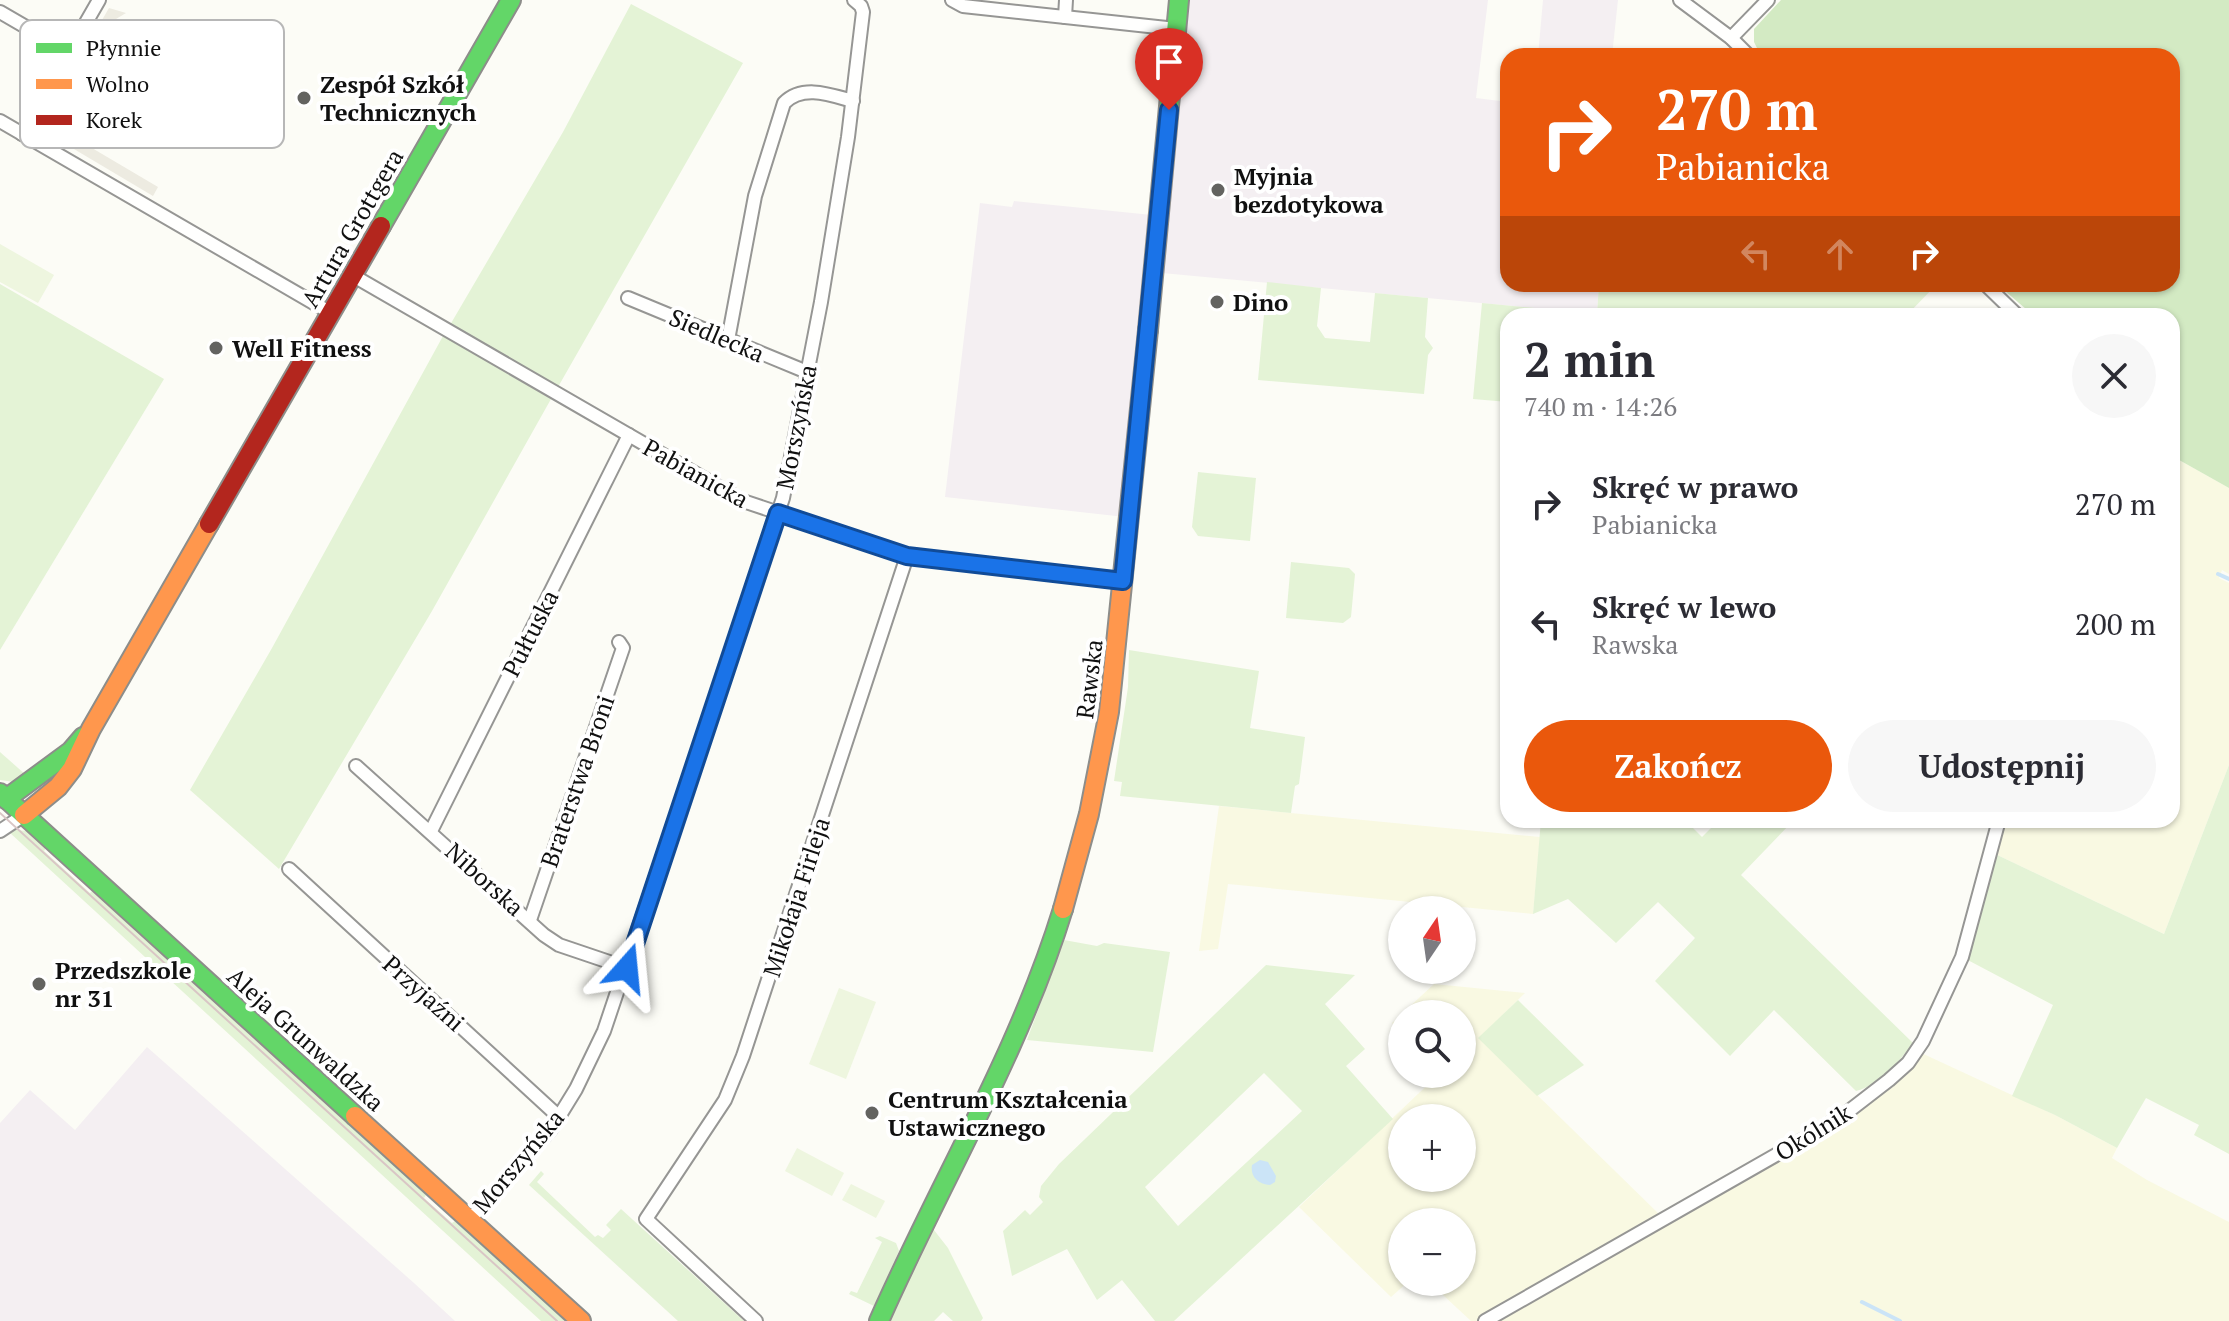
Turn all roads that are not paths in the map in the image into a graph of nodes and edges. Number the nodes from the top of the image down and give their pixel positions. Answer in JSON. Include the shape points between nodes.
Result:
{"nodes":[{"id":1,"x":99,"y":0,"type":"edge"},
{"id":2,"x":511,"y":0,"type":"edge"},
{"id":3,"x":854,"y":0,"type":"edge"},
{"id":4,"x":952,"y":0,"type":"edge"},
{"id":5,"x":1066,"y":0,"type":"edge"},
{"id":6,"x":1179,"y":0,"type":"edge"},
{"id":7,"x":1680,"y":0,"type":"edge"},
{"id":8,"x":1768,"y":0,"type":"edge"},
{"id":9,"x":4,"y":14,"type":"edge"},
{"id":10,"x":1065,"y":17,"type":"junction"},
{"id":11,"x":87,"y":20,"type":"edge"},
{"id":12,"x":1176,"y":29,"type":"junction"},
{"id":13,"x":0,"y":30,"type":"edge"},
{"id":14,"x":1731,"y":38,"type":"junction"},
{"id":15,"x":1741,"y":48,"type":"edge"},
{"id":16,"x":853,"y":101,"type":"junction"},
{"id":17,"x":0,"y":121,"type":"edge"},
{"id":18,"x":20,"y":133,"type":"edge"},
{"id":19,"x":46,"y":148,"type":"edge"},
{"id":20,"x":352,"y":275,"type":"junction"},
{"id":21,"x":1993,"y":292,"type":"edge"},
{"id":22,"x":628,"y":298,"type":"dead end"},
{"id":23,"x":2010,"y":308,"type":"edge"},
{"id":24,"x":331,"y":313,"type":"junction"},
{"id":25,"x":728,"y":340,"type":"junction"},
{"id":26,"x":807,"y":372,"type":"junction"},
{"id":27,"x":629,"y":435,"type":"junction"},
{"id":28,"x":778,"y":513,"type":"junction"},
{"id":29,"x":907,"y":556,"type":"junction"},
{"id":30,"x":1123,"y":581,"type":"junction"},
{"id":31,"x":619,"y":642,"type":"dead end"},
{"id":32,"x":91,"y":729,"type":"junction"},
{"id":33,"x":356,"y":766,"type":"dead end"},
{"id":34,"x":2,"y":799,"type":"edge"},
{"id":35,"x":24,"y":815,"type":"junction"},
{"id":36,"x":1997,"y":828,"type":"edge"},
{"id":37,"x":0,"y":831,"type":"edge"},
{"id":38,"x":431,"y":831,"type":"junction"},
{"id":39,"x":289,"y":869,"type":"dead end"},
{"id":40,"x":530,"y":920,"type":"junction"},
{"id":41,"x":627,"y":968,"type":"junction"},
{"id":42,"x":558,"y":1116,"type":"junction"},
{"id":43,"x":468,"y":1219,"type":"junction"},
{"id":44,"x":581,"y":1321,"type":"edge"},
{"id":45,"x":756,"y":1321,"type":"edge"},
{"id":46,"x":879,"y":1321,"type":"edge"},
{"id":47,"x":1485,"y":1321,"type":"edge"}],
"edges":[{"from":1,"to":11,"type":"street"},
{"from":2,"to":20,"type":"main road","name":"Artura Grottgera"},
{"from":3,"to":16,"type":"street","name":"Morszyńska","via":[[863,12]]},
{"from":4,"to":10,"type":"street","via":[[963,6]]},
{"from":5,"to":10,"type":"street"},
{"from":6,"to":12,"type":"main road","name":"Rawska"},
{"from":7,"to":14,"type":"street"},
{"from":8,"to":14,"type":"street"},
{"from":9,"to":13,"type":"street"},
{"from":10,"to":12,"type":"street"},
{"from":12,"to":30,"type":"main road","name":"Rawska"},
{"from":14,"to":15,"type":"street"},
{"from":16,"to":25,"type":"street","via":[[804,92],[784,103],[755,196]]},
{"from":16,"to":26,"type":"street","name":"Morszyńska"},
{"from":17,"to":18,"type":"street"},
{"from":19,"to":24,"type":"street"},
{"from":20,"to":24,"type":"main road","name":"Artura Grottgera"},
{"from":20,"to":27,"type":"street","name":"Pabianicka"},
{"from":21,"to":23,"type":"street"},
{"from":22,"to":25,"type":"street","name":"Siedlecka"},
{"from":24,"to":32,"type":"main road","name":"Artura Grottgera"},
{"from":25,"to":26,"type":"street","name":"Siedlecka"},
{"from":26,"to":28,"type":"street","name":"Morszyńska"},
{"from":27,"to":28,"type":"street","name":"Pabianicka","via":[[743,501]]},
{"from":27,"to":38,"type":"street","name":"Pułtuska"},
{"from":28,"to":29,"type":"street","name":"Pabianicka"},
{"from":28,"to":41,"type":"street","name":"Morszyńska"},
{"from":29,"to":30,"type":"street","name":"Pabianicka"},
{"from":29,"to":45,"type":"street","name":"Mikołaja Firleja","via":[[743,1056],[725,1100],[646,1219]]},
{"from":30,"to":46,"type":"main road","name":"Rawska","via":[[1097,783],[1061,922],[1006,1062]]},
{"from":31,"to":40,"type":"street","name":"Braterstwa Broni","via":[[623,648]]},
{"from":32,"to":34,"type":"main road","name":"Artura Grottgera","via":[[71,751]]},
{"from":32,"to":35,"type":"main road","name":"Artura Grottgera","via":[[66,781]]},
{"from":33,"to":38,"type":"street","name":"Niborska"},
{"from":34,"to":35,"type":"main road","name":"Aleja Grunwaldzka"},
{"from":35,"to":37,"type":"street"},
{"from":35,"to":43,"type":"main road","name":"Aleja Grunwaldzka"},
{"from":36,"to":47,"type":"street","name":"Okólnik","via":[[1962,957],[1932,1026],[1908,1063],[1845,1114]]},
{"from":38,"to":40,"type":"street","name":"Niborska"},
{"from":39,"to":42,"type":"street","name":"Przyjaźni"},
{"from":40,"to":41,"type":"street","name":"Niborska","via":[[559,945]]},
{"from":41,"to":42,"type":"street","name":"Morszyńska","via":[[604,1031]]},
{"from":42,"to":43,"type":"street","name":"Morszyńska"},
{"from":43,"to":44,"type":"main road","name":"Aleja Grunwaldzka"}]}
